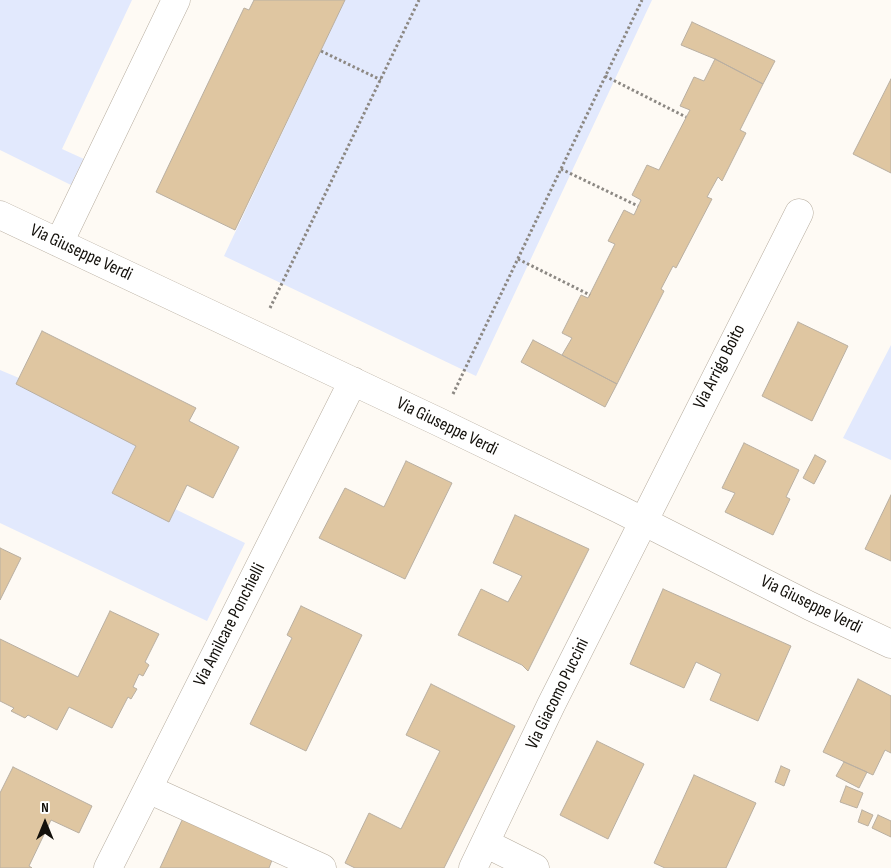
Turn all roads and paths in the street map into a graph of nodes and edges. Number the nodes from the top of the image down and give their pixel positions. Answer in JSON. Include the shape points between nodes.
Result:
{"nodes":[{"id":1,"x":176,"y":0,"type":"edge"},
{"id":2,"x":419,"y":0,"type":"edge"},
{"id":3,"x":642,"y":0,"type":"edge"},
{"id":4,"x":321,"y":51,"type":"dead end"},
{"id":5,"x":605,"y":76,"type":"junction"},
{"id":6,"x":381,"y":80,"type":"junction"},
{"id":7,"x":686,"y":117,"type":"dead end"},
{"id":8,"x":561,"y":169,"type":"junction"},
{"id":9,"x":638,"y":206,"type":"dead end"},
{"id":10,"x":799,"y":213,"type":"dead end"},
{"id":11,"x":0,"y":215,"type":"edge"},
{"id":12,"x":59,"y":243,"type":"junction"},
{"id":13,"x":518,"y":259,"type":"junction"},
{"id":14,"x":590,"y":295,"type":"dead end"},
{"id":15,"x":256,"y":336,"type":"junction"},
{"id":16,"x":352,"y":381,"type":"junction"},
{"id":17,"x":439,"y":422,"type":"junction"},
{"id":18,"x":643,"y":522,"type":"junction"},
{"id":19,"x":891,"y":644,"type":"edge"},
{"id":20,"x":148,"y":789,"type":"junction"},
{"id":21,"x":485,"y":843,"type":"junction"},
{"id":22,"x":108,"y":868,"type":"edge"},
{"id":23,"x":322,"y":868,"type":"edge"},
{"id":24,"x":473,"y":868,"type":"edge"},
{"id":25,"x":535,"y":868,"type":"edge"}],
"edges":[{"from":1,"to":12,"type":"street"},
{"from":2,"to":6,"type":"path"},
{"from":3,"to":5,"type":"path"},
{"from":4,"to":6,"type":"path"},
{"from":5,"to":7,"type":"path"},
{"from":5,"to":8,"type":"path"},
{"from":6,"to":15,"type":"path"},
{"from":8,"to":9,"type":"path"},
{"from":8,"to":13,"type":"path"},
{"from":10,"to":18,"type":"street","name":"Via Arrigo Boito"},
{"from":11,"to":12,"type":"street","name":"Via Giuseppe Verdi"},
{"from":12,"to":15,"type":"street","name":"Via Giuseppe Verdi"},
{"from":13,"to":14,"type":"path"},
{"from":13,"to":17,"type":"path"},
{"from":15,"to":16,"type":"street","name":"Via Giuseppe Verdi"},
{"from":16,"to":17,"type":"street","name":"Via Giuseppe Verdi"},
{"from":16,"to":20,"type":"street","name":"Via Amilcare Ponchielli"},
{"from":17,"to":18,"type":"street","name":"Via Giuseppe Verdi"},
{"from":18,"to":19,"type":"street","name":"Via Giuseppe Verdi"},
{"from":18,"to":21,"type":"street","name":"Via Giacomo Puccini"},
{"from":20,"to":22,"type":"street","name":"Via Amilcare Ponchielli"},
{"from":20,"to":23,"type":"street"},
{"from":21,"to":24,"type":"street","name":"Via Giacomo Puccini"},
{"from":21,"to":25,"type":"street"}]}
